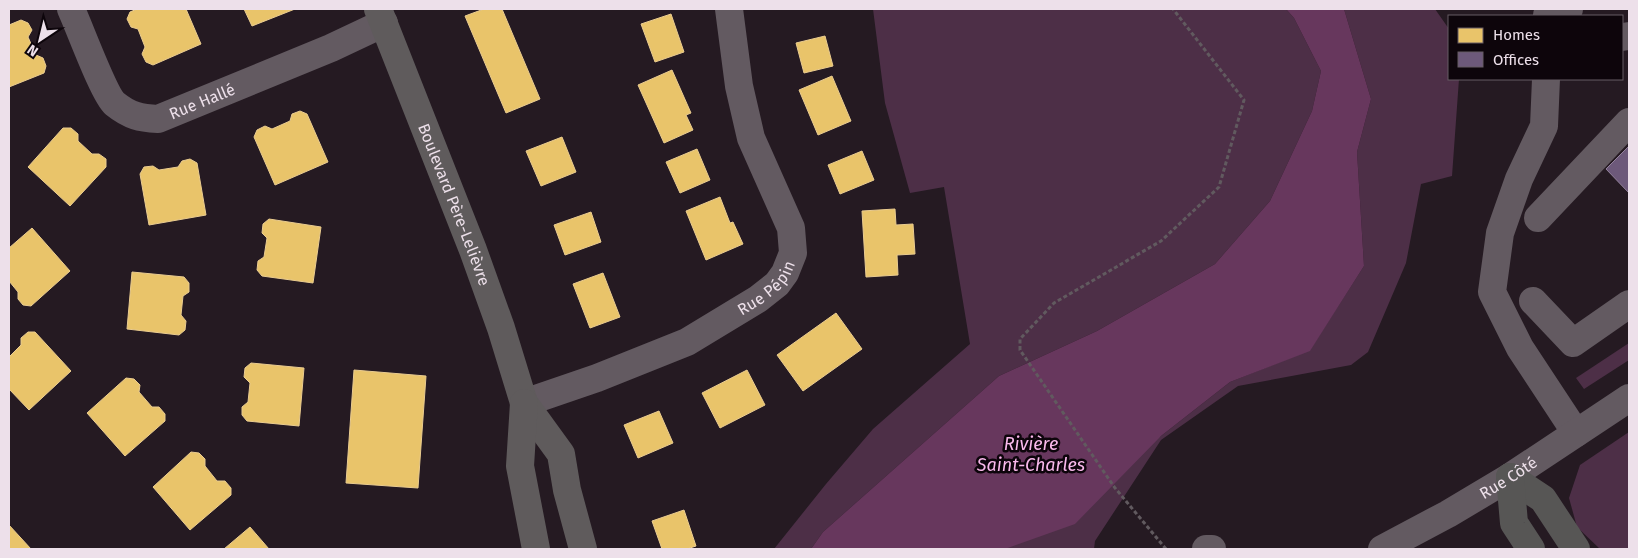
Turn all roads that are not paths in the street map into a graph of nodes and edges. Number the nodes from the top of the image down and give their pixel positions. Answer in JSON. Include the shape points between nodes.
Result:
{"nodes":[{"id":1,"x":71,"y":9,"type":"edge"},
{"id":2,"x":729,"y":9,"type":"edge"},
{"id":3,"x":381,"y":16,"type":"edge"},
{"id":4,"x":1546,"y":80,"type":"edge"},
{"id":5,"x":1629,"y":122,"type":"edge"},
{"id":6,"x":1538,"y":218,"type":"dead end"},
{"id":7,"x":1533,"y":301,"type":"dead end"},
{"id":8,"x":1629,"y":304,"type":"edge"},
{"id":9,"x":1629,"y":398,"type":"edge"},
{"id":10,"x":524,"y":403,"type":"junction"},
{"id":11,"x":1576,"y":433,"type":"junction"},
{"id":12,"x":1510,"y":477,"type":"junction"},
{"id":13,"x":536,"y":549,"type":"edge"},
{"id":14,"x":583,"y":549,"type":"edge"},
{"id":15,"x":1206,"y":549,"type":"edge"},
{"id":16,"x":1212,"y":549,"type":"edge"},
{"id":17,"x":1382,"y":549,"type":"edge"},
{"id":18,"x":1531,"y":549,"type":"edge"},
{"id":19,"x":1576,"y":549,"type":"edge"}],
"edges":[{"from":1,"to":3,"type":"street","name":"Rue Hallé","via":[[113,103],[138,118],[158,119],[331,48]]},
{"from":2,"to":10,"type":"street","name":"Rue Pépin","via":[[739,86],[751,138],[791,228],[793,253],[785,273],[758,299],[687,342]]},
{"from":3,"to":10,"type":"main road","name":"Boulevard Père-Lelièvre","via":[[473,250]]},
{"from":4,"to":11,"type":"street","via":[[1544,126],[1519,179],[1500,233],[1492,292],[1520,348]]},
{"from":5,"to":6,"type":"street"},
{"from":7,"to":8,"type":"street","via":[[1573,344]]},
{"from":9,"to":11,"type":"street","name":"Rue Côté"},
{"from":10,"to":13,"type":"main road","name":"Boulevard Père-Lelièvre","via":[[520,466]]},
{"from":10,"to":14,"type":"main road","name":"Boulevard Père-Lelièvre","via":[[561,454]]},
{"from":11,"to":12,"type":"street","name":"Rue Côté"},
{"from":12,"to":17,"type":"street","name":"Rue Côté"},
{"from":12,"to":18,"type":"highway","via":[[1514,523]]},
{"from":12,"to":19,"type":"highway","via":[[1542,498]]},
{"from":15,"to":16,"type":"street"}]}
